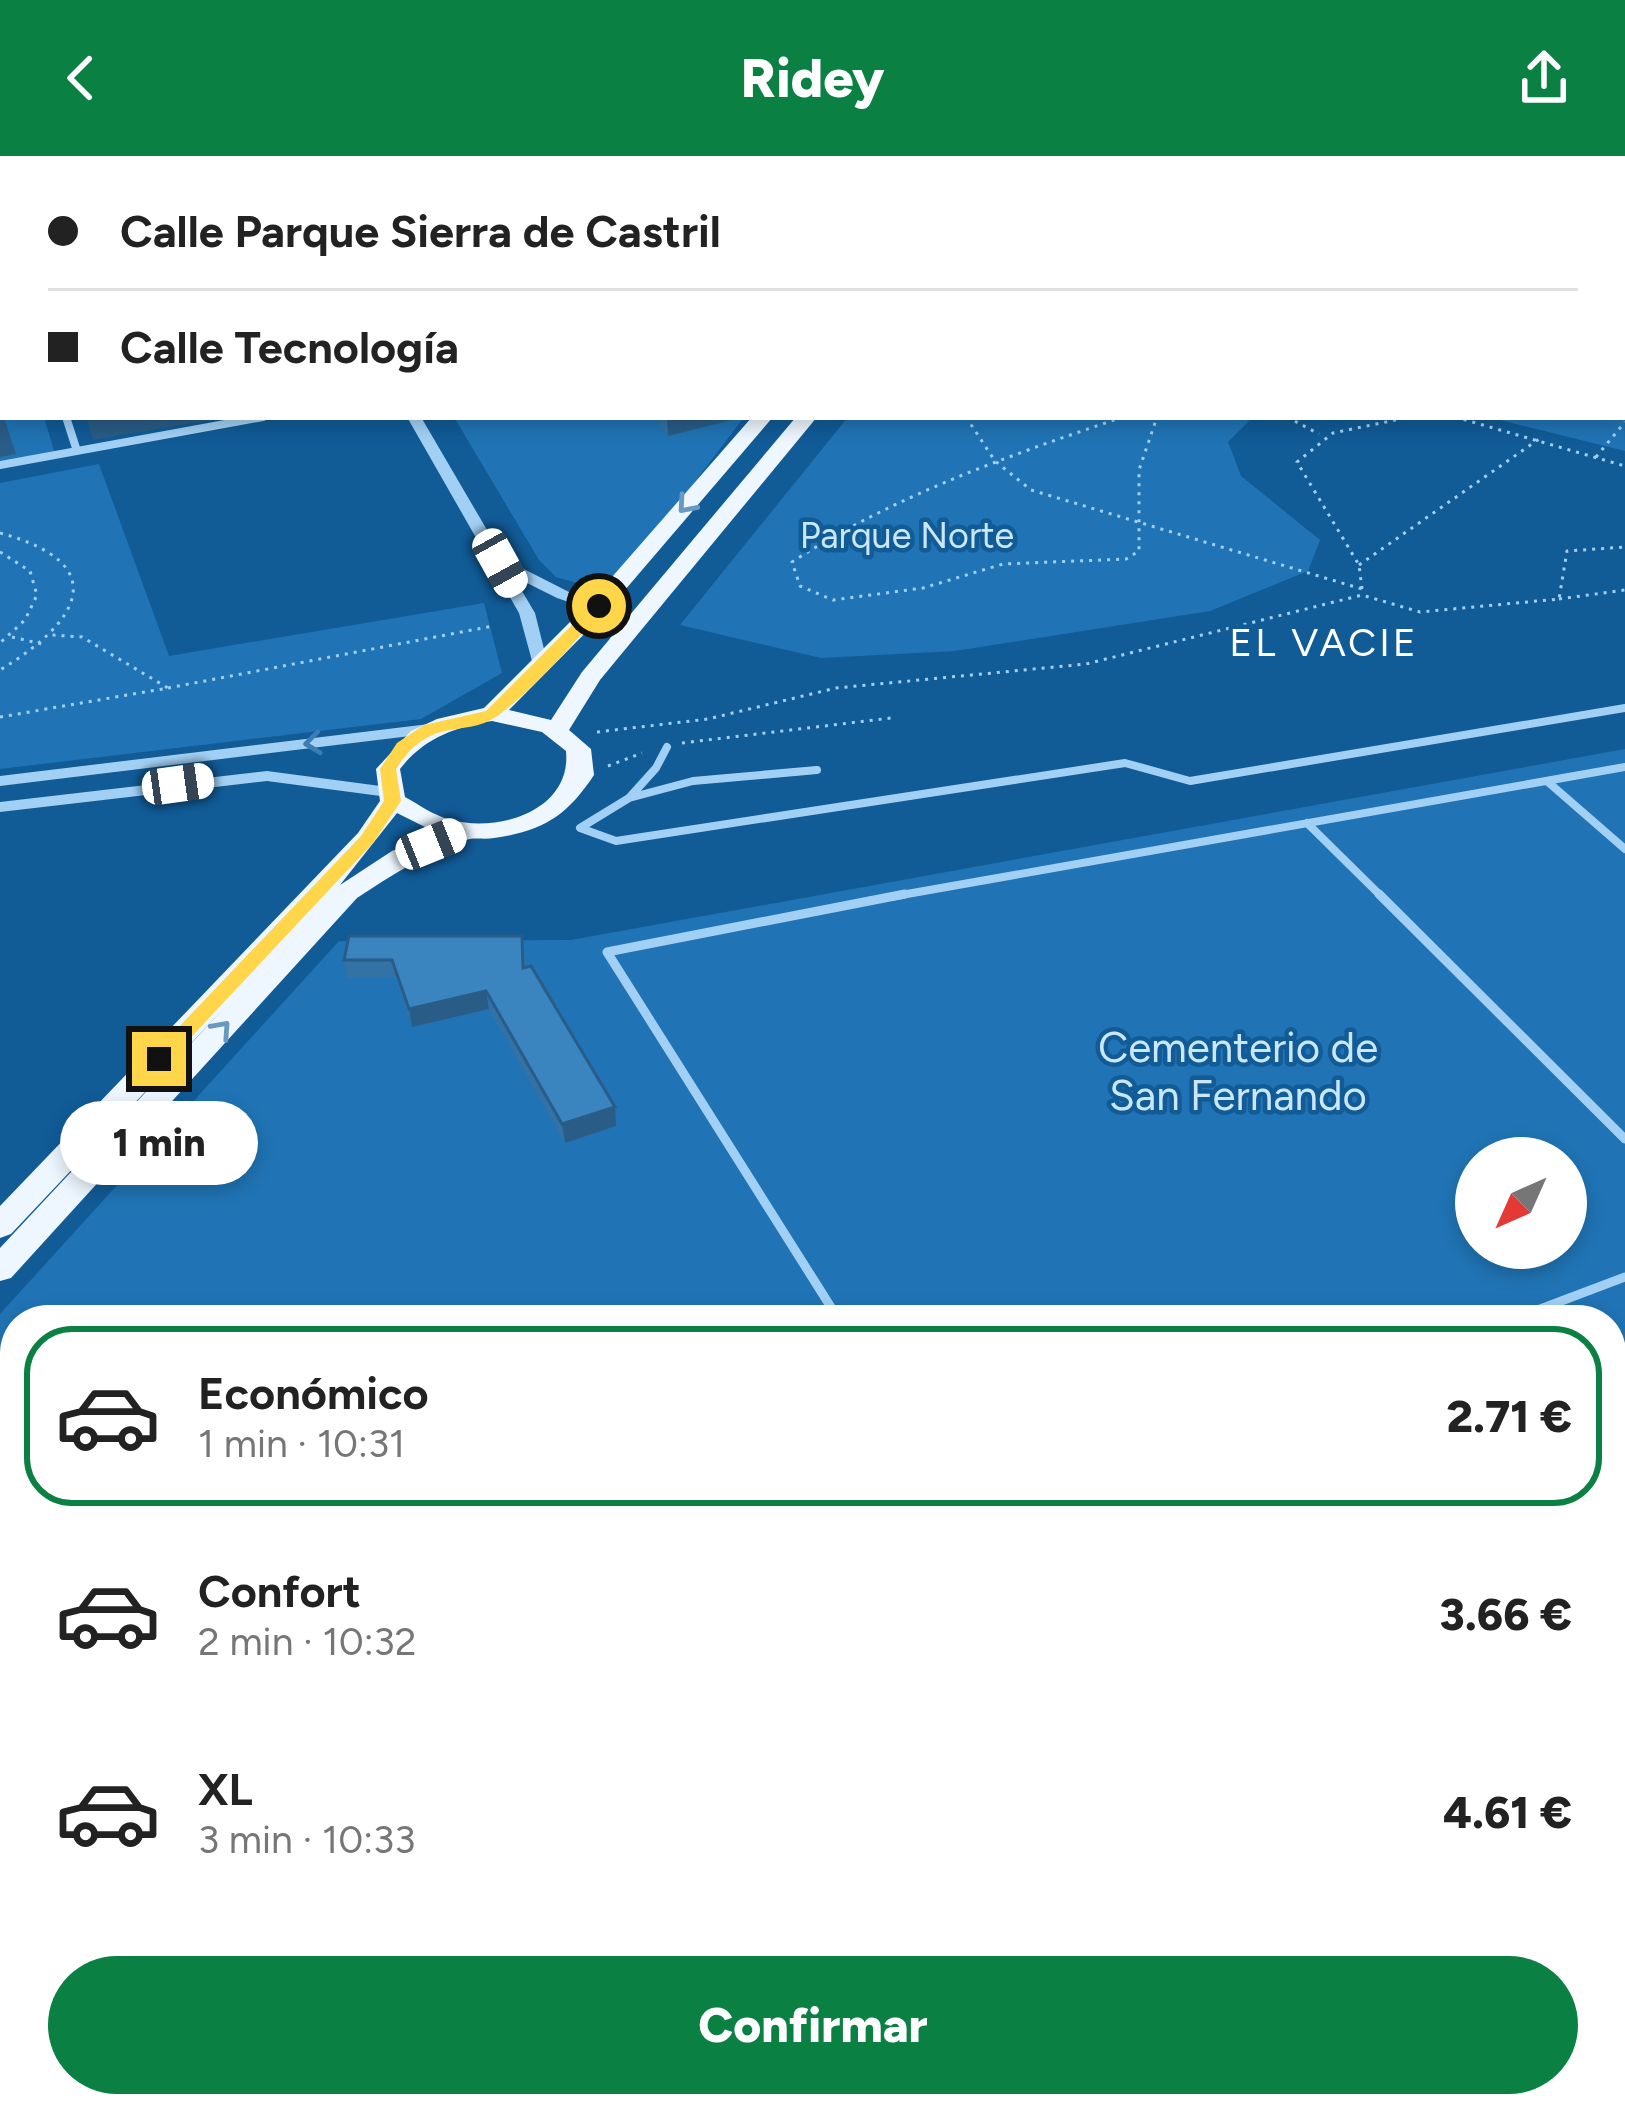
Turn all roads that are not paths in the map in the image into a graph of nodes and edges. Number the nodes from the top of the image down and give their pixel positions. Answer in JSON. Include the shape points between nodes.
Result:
{"nodes":[{"id":1,"x":67,"y":420,"type":"edge"},
{"id":2,"x":247,"y":420,"type":"edge"},
{"id":3,"x":416,"y":420,"type":"edge"},
{"id":4,"x":760,"y":420,"type":"edge"},
{"id":5,"x":804,"y":420,"type":"edge"},
{"id":6,"x":77,"y":451,"type":"junction"},
{"id":7,"x":0,"y":465,"type":"edge"},
{"id":8,"x":500,"y":563,"type":"junction"},
{"id":9,"x":599,"y":606,"type":"junction"},
{"id":10,"x":617,"y":644,"type":"junction"},
{"id":11,"x":541,"y":669,"type":"junction"},
{"id":12,"x":1625,"y":708,"type":"edge"},
{"id":13,"x":492,"y":714,"type":"junction"},
{"id":14,"x":429,"y":729,"type":"junction"},
{"id":15,"x":562,"y":731,"type":"junction"},
{"id":16,"x":667,"y":747,"type":"road end"},
{"id":17,"x":1625,"y":767,"type":"edge"},
{"id":18,"x":817,"y":770,"type":"dead end"},
{"id":19,"x":0,"y":781,"type":"edge"},
{"id":20,"x":1548,"y":782,"type":"junction"},
{"id":21,"x":390,"y":796,"type":"junction"},
{"id":22,"x":629,"y":798,"type":"junction"},
{"id":23,"x":0,"y":807,"type":"edge"},
{"id":24,"x":1307,"y":824,"type":"junction"},
{"id":25,"x":461,"y":832,"type":"junction"},
{"id":26,"x":1625,"y":849,"type":"edge"},
{"id":27,"x":1625,"y":1138,"type":"edge"},
{"id":28,"x":0,"y":1226,"type":"edge"},
{"id":29,"x":0,"y":1269,"type":"edge"},
{"id":30,"x":1625,"y":1277,"type":"edge"},
{"id":31,"x":830,"y":1305,"type":"edge"},
{"id":32,"x":1551,"y":1305,"type":"edge"}],
"edges":[{"from":1,"to":6,"type":"street"},
{"from":2,"to":6,"type":"street"},
{"from":3,"to":8,"type":"street"},
{"from":4,"to":9,"type":"main road","one_way":true},
{"from":5,"to":10,"type":"main road"},
{"from":6,"to":7,"type":"street"},
{"from":8,"to":9,"type":"street"},
{"from":8,"to":11,"type":"street","via":[[527,613]]},
{"from":9,"to":10,"type":"street","via":[[617,613]]},
{"from":9,"to":11,"type":"main road"},
{"from":10,"to":15,"type":"main road"},
{"from":11,"to":13,"type":"main road"},
{"from":12,"to":22,"type":"lane","via":[[1190,781],[1124,763],[616,841],[580,828]]},
{"from":13,"to":14,"type":"main road"},
{"from":13,"to":15,"type":"main road"},
{"from":14,"to":19,"type":"street","one_way":true},
{"from":14,"to":21,"type":"main road","via":[[402,746],[388,769]]},
{"from":15,"to":25,"type":"main road","via":[[584,755],[585,775],[563,806],[518,828]]},
{"from":16,"to":22,"type":"lane"},
{"from":17,"to":20,"type":"lane"},
{"from":18,"to":22,"type":"lane","via":[[693,781]]},
{"from":20,"to":24,"type":"lane"},
{"from":20,"to":26,"type":"lane"},
{"from":21,"to":23,"type":"street","via":[[267,776]]},
{"from":21,"to":25,"type":"main road","via":[[419,822]]},
{"from":21,"to":28,"type":"main road","via":[[367,839],[319,892]]},
{"from":24,"to":27,"type":"lane"},
{"from":24,"to":31,"type":"lane","via":[[607,952]]},
{"from":29,"to":25,"type":"main road","one_way":true,"via":[[348,892],[400,856]]},
{"from":30,"to":32,"type":"lane"}]}
